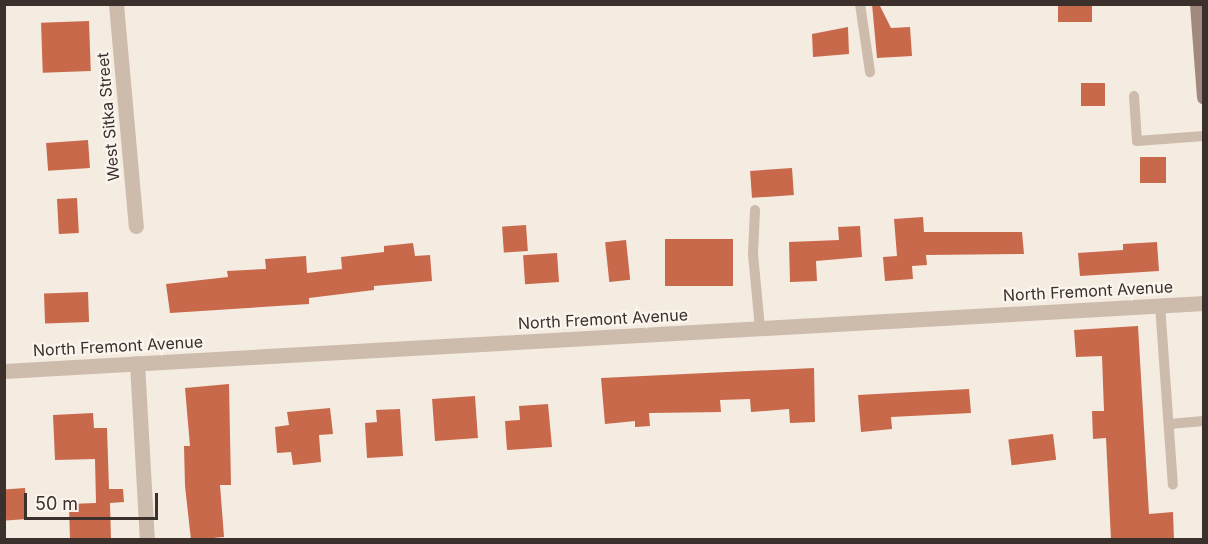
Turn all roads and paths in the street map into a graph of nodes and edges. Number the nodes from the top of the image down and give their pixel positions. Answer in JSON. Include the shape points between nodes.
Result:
{"nodes":[{"id":1,"x":116,"y":4,"type":"edge"},
{"id":2,"x":860,"y":4,"type":"edge"},
{"id":3,"x":1197,"y":4,"type":"edge"},
{"id":4,"x":870,"y":72,"type":"dead end"},
{"id":5,"x":1134,"y":96,"type":"dead end"},
{"id":6,"x":1203,"y":98,"type":"edge"},
{"id":7,"x":1203,"y":136,"type":"edge"},
{"id":8,"x":755,"y":210,"type":"dead end"},
{"id":9,"x":136,"y":226,"type":"dead end"},
{"id":10,"x":1203,"y":303,"type":"edge"},
{"id":11,"x":1160,"y":306,"type":"junction"},
{"id":12,"x":760,"y":328,"type":"junction"},
{"id":13,"x":136,"y":363,"type":"junction"},
{"id":14,"x":4,"y":370,"type":"edge"},
{"id":15,"x":1203,"y":421,"type":"edge"},
{"id":16,"x":1169,"y":424,"type":"junction"},
{"id":17,"x":1173,"y":485,"type":"dead end"},
{"id":18,"x":147,"y":540,"type":"edge"}],
"edges":[{"from":1,"to":9,"type":"street","name":"West Sitka Street"},
{"from":2,"to":4,"type":"lane"},
{"from":3,"to":6,"type":"main road"},
{"from":5,"to":7,"type":"lane","via":[[1137,141]]},
{"from":8,"to":12,"type":"lane","via":[[753,254]]},
{"from":10,"to":11,"type":"street","name":"North Fremont Avenue"},
{"from":11,"to":12,"type":"street","name":"North Fremont Avenue"},
{"from":11,"to":16,"type":"lane"},
{"from":12,"to":13,"type":"street","name":"North Fremont Avenue"},
{"from":13,"to":14,"type":"street","name":"North Fremont Avenue"},
{"from":13,"to":18,"type":"street"},
{"from":15,"to":16,"type":"lane"},
{"from":16,"to":17,"type":"lane"}]}
